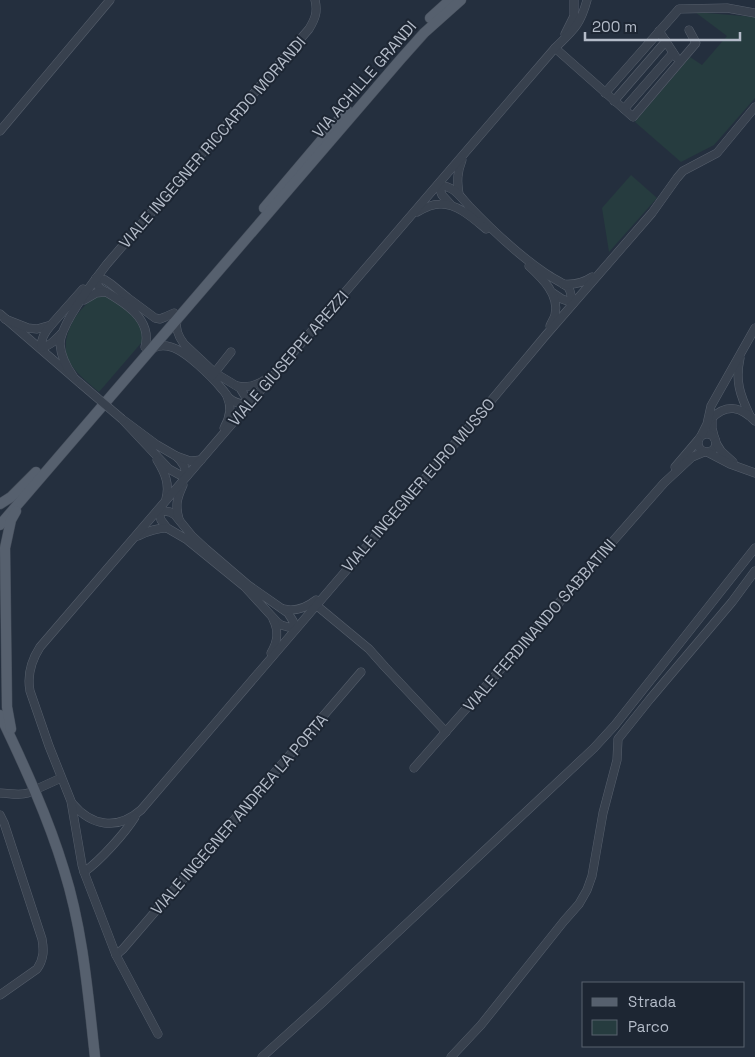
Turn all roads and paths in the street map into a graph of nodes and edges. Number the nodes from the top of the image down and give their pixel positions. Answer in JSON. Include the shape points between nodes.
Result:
{"nodes":[{"id":1,"x":110,"y":0,"type":"edge"},
{"id":2,"x":315,"y":0,"type":"edge"},
{"id":3,"x":450,"y":0,"type":"edge"},
{"id":4,"x":461,"y":0,"type":"edge"},
{"id":5,"x":574,"y":0,"type":"edge"},
{"id":6,"x":587,"y":0,"type":"edge"},
{"id":7,"x":755,"y":13,"type":"edge"},
{"id":8,"x":689,"y":30,"type":"dead end"},
{"id":9,"x":659,"y":31,"type":"junction"},
{"id":10,"x":666,"y":41,"type":"junction"},
{"id":11,"x":555,"y":48,"type":"junction"},
{"id":12,"x":673,"y":53,"type":"junction"},
{"id":13,"x":679,"y":63,"type":"junction"},
{"id":14,"x":605,"y":93,"type":"junction"},
{"id":15,"x":614,"y":101,"type":"junction"},
{"id":16,"x":755,"y":107,"type":"edge"},
{"id":17,"x":624,"y":109,"type":"junction"},
{"id":18,"x":0,"y":130,"type":"edge"},
{"id":19,"x":465,"y":154,"type":"junction"},
{"id":20,"x":292,"y":180,"type":"junction"},
{"id":21,"x":438,"y":185,"type":"junction"},
{"id":22,"x":459,"y":194,"type":"junction"},
{"id":23,"x":452,"y":205,"type":"junction"},
{"id":24,"x":413,"y":214,"type":"junction"},
{"id":25,"x":107,"y":264,"type":"junction"},
{"id":26,"x":602,"y":270,"type":"junction"},
{"id":27,"x":96,"y":278,"type":"junction"},
{"id":28,"x":111,"y":284,"type":"junction"},
{"id":29,"x":563,"y":284,"type":"junction"},
{"id":30,"x":106,"y":292,"type":"junction"},
{"id":31,"x":553,"y":294,"type":"junction"},
{"id":32,"x":574,"y":303,"type":"junction"},
{"id":33,"x":74,"y":311,"type":"junction"},
{"id":34,"x":176,"y":315,"type":"junction"},
{"id":35,"x":3,"y":317,"type":"edge"},
{"id":36,"x":50,"y":325,"type":"junction"},
{"id":37,"x":755,"y":328,"type":"edge"},
{"id":38,"x":63,"y":332,"type":"junction"},
{"id":39,"x":546,"y":335,"type":"junction"},
{"id":40,"x":41,"y":348,"type":"junction"},
{"id":41,"x":148,"y":348,"type":"junction"},
{"id":42,"x":231,"y":352,"type":"dead end"},
{"id":43,"x":741,"y":352,"type":"junction"},
{"id":44,"x":274,"y":374,"type":"junction"},
{"id":45,"x":213,"y":375,"type":"junction"},
{"id":46,"x":73,"y":376,"type":"junction"},
{"id":47,"x":234,"y":385,"type":"junction"},
{"id":48,"x":226,"y":394,"type":"junction"},
{"id":49,"x":716,"y":395,"type":"junction"},
{"id":50,"x":248,"y":405,"type":"junction"},
{"id":51,"x":712,"y":418,"type":"junction"},
{"id":52,"x":752,"y":418,"type":"edge"},
{"id":53,"x":122,"y":419,"type":"junction"},
{"id":54,"x":138,"y":438,"type":"junction"},
{"id":55,"x":700,"y":438,"type":"junction"},
{"id":56,"x":219,"y":439,"type":"junction"},
{"id":57,"x":716,"y":442,"type":"junction"},
{"id":58,"x":705,"y":452,"type":"junction"},
{"id":59,"x":176,"y":456,"type":"junction"},
{"id":60,"x":201,"y":460,"type":"junction"},
{"id":61,"x":738,"y":467,"type":"junction"},
{"id":62,"x":39,"y":474,"type":"junction"},
{"id":63,"x":755,"y":474,"type":"edge"},
{"id":64,"x":186,"y":477,"type":"junction"},
{"id":65,"x":664,"y":483,"type":"junction"},
{"id":66,"x":166,"y":501,"type":"junction"},
{"id":67,"x":0,"y":504,"type":"edge"},
{"id":68,"x":158,"y":510,"type":"junction"},
{"id":69,"x":0,"y":514,"type":"edge"},
{"id":70,"x":179,"y":519,"type":"junction"},
{"id":71,"x":0,"y":525,"type":"edge"},
{"id":72,"x":167,"y":528,"type":"junction"},
{"id":73,"x":132,"y":540,"type":"junction"},
{"id":74,"x":755,"y":548,"type":"edge"},
{"id":75,"x":755,"y":570,"type":"edge"},
{"id":76,"x":333,"y":585,"type":"junction"},
{"id":77,"x":316,"y":605,"type":"junction"},
{"id":78,"x":283,"y":609,"type":"junction"},
{"id":79,"x":272,"y":617,"type":"junction"},
{"id":80,"x":295,"y":629,"type":"junction"},
{"id":81,"x":261,"y":670,"type":"junction"},
{"id":82,"x":362,"y":672,"type":"dead end"},
{"id":83,"x":0,"y":715,"type":"edge"},
{"id":84,"x":0,"y":726,"type":"edge"},
{"id":85,"x":446,"y":732,"type":"junction"},
{"id":86,"x":18,"y":754,"type":"junction"},
{"id":87,"x":414,"y":768,"type":"dead end"},
{"id":88,"x":62,"y":778,"type":"junction"},
{"id":89,"x":39,"y":788,"type":"dead end"},
{"id":90,"x":0,"y":793,"type":"edge"},
{"id":91,"x":28,"y":793,"type":"dead end"},
{"id":92,"x":71,"y":801,"type":"junction"},
{"id":93,"x":0,"y":815,"type":"edge"},
{"id":94,"x":90,"y":819,"type":"junction"},
{"id":95,"x":110,"y":823,"type":"junction"},
{"id":96,"x":127,"y":824,"type":"junction"},
{"id":97,"x":75,"y":827,"type":"junction"},
{"id":98,"x":114,"y":842,"type":"junction"},
{"id":99,"x":84,"y":872,"type":"junction"},
{"id":100,"x":116,"y":955,"type":"junction"},
{"id":101,"x":0,"y":995,"type":"edge"},
{"id":102,"x":158,"y":1034,"type":"dead end"},
{"id":103,"x":95,"y":1057,"type":"edge"},
{"id":104,"x":262,"y":1057,"type":"edge"},
{"id":105,"x":451,"y":1057,"type":"edge"}],
"edges":[{"from":1,"to":18,"type":"street"},
{"from":2,"to":25,"type":"street","name":"VIALE INGEGNER RICCARDO MORANDI","via":[[316,13],[309,29]]},
{"from":3,"to":20,"type":"main road","name":"VIA ACHILLE GRANDI","via":[[417,30]]},
{"from":4,"to":20,"type":"main road","name":"VIA ACHILLE GRANDI","via":[[424,33]]},
{"from":5,"to":11,"type":"street","via":[[571,22]]},
{"from":6,"to":11,"type":"street","via":[[580,21]]},
{"from":7,"to":9,"type":"street","via":[[727,8],[678,9]]},
{"from":8,"to":13,"type":"street","via":[[696,43]]},
{"from":9,"to":10,"type":"street"},
{"from":9,"to":14,"type":"street"},
{"from":10,"to":12,"type":"street"},
{"from":10,"to":15,"type":"street"},
{"from":11,"to":14,"type":"street"},
{"from":11,"to":19,"type":"street","name":"VIALE GIUSEPPE AREZZI"},
{"from":12,"to":13,"type":"street"},
{"from":12,"to":17,"type":"street"},
{"from":13,"to":17,"type":"street","via":[[633,117]]},
{"from":14,"to":15,"type":"street"},
{"from":15,"to":17,"type":"street"},
{"from":16,"to":26,"type":"street","name":"VIALE INGEGNER EURO MUSSO","via":[[717,153],[677,178],[652,213]]},
{"from":19,"to":21,"type":"street","name":"VIALE GIUSEPPE AREZZI"},
{"from":19,"to":22,"type":"street","via":[[458,175]]},
{"from":20,"to":34,"type":"main road"},
{"from":21,"to":22,"type":"street"},
{"from":21,"to":23,"type":"street"},
{"from":21,"to":24,"type":"street","name":"VIALE GIUSEPPE AREZZI"},
{"from":22,"to":29,"type":"street","via":[[497,233]]},
{"from":23,"to":24,"type":"street","via":[[433,204]]},
{"from":23,"to":31,"type":"street","via":[[512,251]]},
{"from":24,"to":44,"type":"street","name":"VIALE GIUSEPPE AREZZI"},
{"from":25,"to":27,"type":"street","name":"VIALE INGEGNER RICCARDO MORANDI"},
{"from":25,"to":28,"type":"street","via":[[106,275]]},
{"from":26,"to":29,"type":"street","via":[[580,283]]},
{"from":26,"to":32,"type":"street","name":"VIALE INGEGNER EURO MUSSO"},
{"from":27,"to":28,"type":"street"},
{"from":27,"to":30,"type":"street","via":[[98,286]]},
{"from":27,"to":33,"type":"street"},
{"from":27,"to":36,"type":"street"},
{"from":28,"to":34,"type":"street","via":[[155,318]]},
{"from":29,"to":32,"type":"street","via":[[570,291]]},
{"from":30,"to":33,"type":"street","via":[[90,295]]},
{"from":30,"to":41,"type":"street","via":[[139,317],[147,334]]},
{"from":31,"to":32,"type":"street"},
{"from":31,"to":39,"type":"street","via":[[555,316]]},
{"from":32,"to":39,"type":"street","name":"VIALE INGEGNER EURO MUSSO"},
{"from":33,"to":38,"type":"street"},
{"from":34,"to":41,"type":"main road"},
{"from":34,"to":45,"type":"street","via":[[180,339]]},
{"from":35,"to":36,"type":"street","via":[[28,328]]},
{"from":35,"to":40,"type":"street"},
{"from":36,"to":40,"type":"street","via":[[44,333]]},
{"from":37,"to":43,"type":"street"},
{"from":38,"to":40,"type":"street","via":[[54,342]]},
{"from":38,"to":46,"type":"street","via":[[60,343],[62,356]]},
{"from":39,"to":76,"type":"street","name":"VIALE INGEGNER EURO MUSSO"},
{"from":40,"to":46,"type":"street"},
{"from":41,"to":45,"type":"street","via":[[162,345],[175,348]]},
{"from":41,"to":62,"type":"main road"},
{"from":42,"to":45,"type":"street"},
{"from":43,"to":49,"type":"street"},
{"from":43,"to":52,"type":"street","via":[[738,387]]},
{"from":44,"to":47,"type":"street","via":[[254,385]]},
{"from":44,"to":50,"type":"street","name":"VIALE GIUSEPPE AREZZI"},
{"from":45,"to":47,"type":"street"},
{"from":45,"to":48,"type":"street"},
{"from":46,"to":53,"type":"street","bridge":true},
{"from":47,"to":50,"type":"street","via":[[243,392]]},
{"from":48,"to":50,"type":"street","via":[[233,401]]},
{"from":48,"to":56,"type":"street","via":[[230,406],[229,419]]},
{"from":49,"to":51,"type":"street"},
{"from":49,"to":55,"type":"street"},
{"from":50,"to":56,"type":"street","name":"VIALE GIUSEPPE AREZZI"},
{"from":51,"to":52,"type":"street","via":[[726,408],[735,408]]},
{"from":51,"to":57,"type":"street"},
{"from":53,"to":54,"type":"street"},
{"from":53,"to":59,"type":"street"},
{"from":54,"to":64,"type":"street","via":[[169,469]]},
{"from":54,"to":66,"type":"street","via":[[158,462],[166,478]]},
{"from":55,"to":57,"type":"street","via":[[710,434]]},
{"from":55,"to":58,"type":"street","via":[[699,447]]},
{"from":55,"to":65,"type":"street"},
{"from":56,"to":60,"type":"street","name":"VIALE GIUSEPPE AREZZI"},
{"from":57,"to":58,"type":"street","via":[[713,450]]},
{"from":57,"to":61,"type":"street"},
{"from":58,"to":61,"type":"street"},
{"from":58,"to":65,"type":"street","via":[[692,457]]},
{"from":59,"to":60,"type":"street"},
{"from":59,"to":64,"type":"street","via":[[184,466]]},
{"from":60,"to":64,"type":"street","name":"VIALE GIUSEPPE AREZZI"},
{"from":61,"to":63,"type":"street"},
{"from":62,"to":67,"type":"main road"},
{"from":62,"to":69,"type":"main road"},
{"from":62,"to":71,"type":"main road"},
{"from":62,"to":86,"type":"main road","via":[[34,489],[14,514],[5,548],[7,707]]},
{"from":64,"to":66,"type":"street","name":"VIALE GIUSEPPE AREZZI"},
{"from":64,"to":70,"type":"street","via":[[178,497]]},
{"from":65,"to":85,"type":"street","name":"VIALE FERDINANDO SABBATINI"},
{"from":66,"to":68,"type":"street","name":"VIALE GIUSEPPE AREZZI"},
{"from":68,"to":70,"type":"street","via":[[170,512]]},
{"from":68,"to":72,"type":"street"},
{"from":68,"to":73,"type":"street","name":"VIALE GIUSEPPE AREZZI"},
{"from":70,"to":78,"type":"street","via":[[192,536],[227,567]]},
{"from":72,"to":73,"type":"street","via":[[150,530]]},
{"from":72,"to":79,"type":"street","via":[[210,558]]},
{"from":73,"to":88,"type":"street","name":"VIALE GIUSEPPE AREZZI","via":[[40,647],[31,663],[29,684],[33,701]]},
{"from":74,"to":104,"type":"street","via":[[627,711],[594,748]]},
{"from":75,"to":105,"type":"street","via":[[618,740],[617,760],[603,813],[592,876],[579,904],[481,1026]]},
{"from":76,"to":77,"type":"street","name":"VIALE INGEGNER EURO MUSSO"},
{"from":76,"to":78,"type":"street","via":[[310,605],[295,610]]},
{"from":77,"to":80,"type":"street","name":"VIALE INGEGNER EURO MUSSO"},
{"from":77,"to":85,"type":"street","via":[[370,649]]},
{"from":78,"to":80,"type":"street","via":[[291,617]]},
{"from":79,"to":80,"type":"street","via":[[281,625]]},
{"from":79,"to":81,"type":"street","via":[[277,640]]},
{"from":80,"to":81,"type":"street","name":"VIALE INGEGNER EURO MUSSO"},
{"from":81,"to":96,"type":"street","name":"VIALE INGEGNER EURO MUSSO"},
{"from":82,"to":100,"type":"street","name":"VIALE INGEGNER ANDREA LA PORTA"},
{"from":83,"to":86,"type":"main road"},
{"from":84,"to":86,"type":"main road"},
{"from":85,"to":87,"type":"street","name":"VIALE FERDINANDO SABBATINI"},
{"from":86,"to":103,"type":"main road","via":[[56,845],[72,898]]},
{"from":88,"to":89,"type":"street"},
{"from":88,"to":92,"type":"street"},
{"from":90,"to":91,"type":"street"},
{"from":92,"to":94,"type":"street"},
{"from":92,"to":97,"type":"street"},
{"from":93,"to":101,"type":"street","via":[[42,939],[43,955],[37,968]]},
{"from":94,"to":95,"type":"street","name":"VIALE INGEGNER EURO MUSSO"},
{"from":94,"to":97,"type":"street","via":[[80,820]]},
{"from":95,"to":96,"type":"street","name":"VIALE INGEGNER EURO MUSSO"},
{"from":95,"to":98,"type":"street","via":[[114,828]]},
{"from":96,"to":98,"type":"street"},
{"from":97,"to":99,"type":"street"},
{"from":98,"to":99,"type":"street"},
{"from":99,"to":100,"type":"street"},
{"from":100,"to":102,"type":"street"}]}
